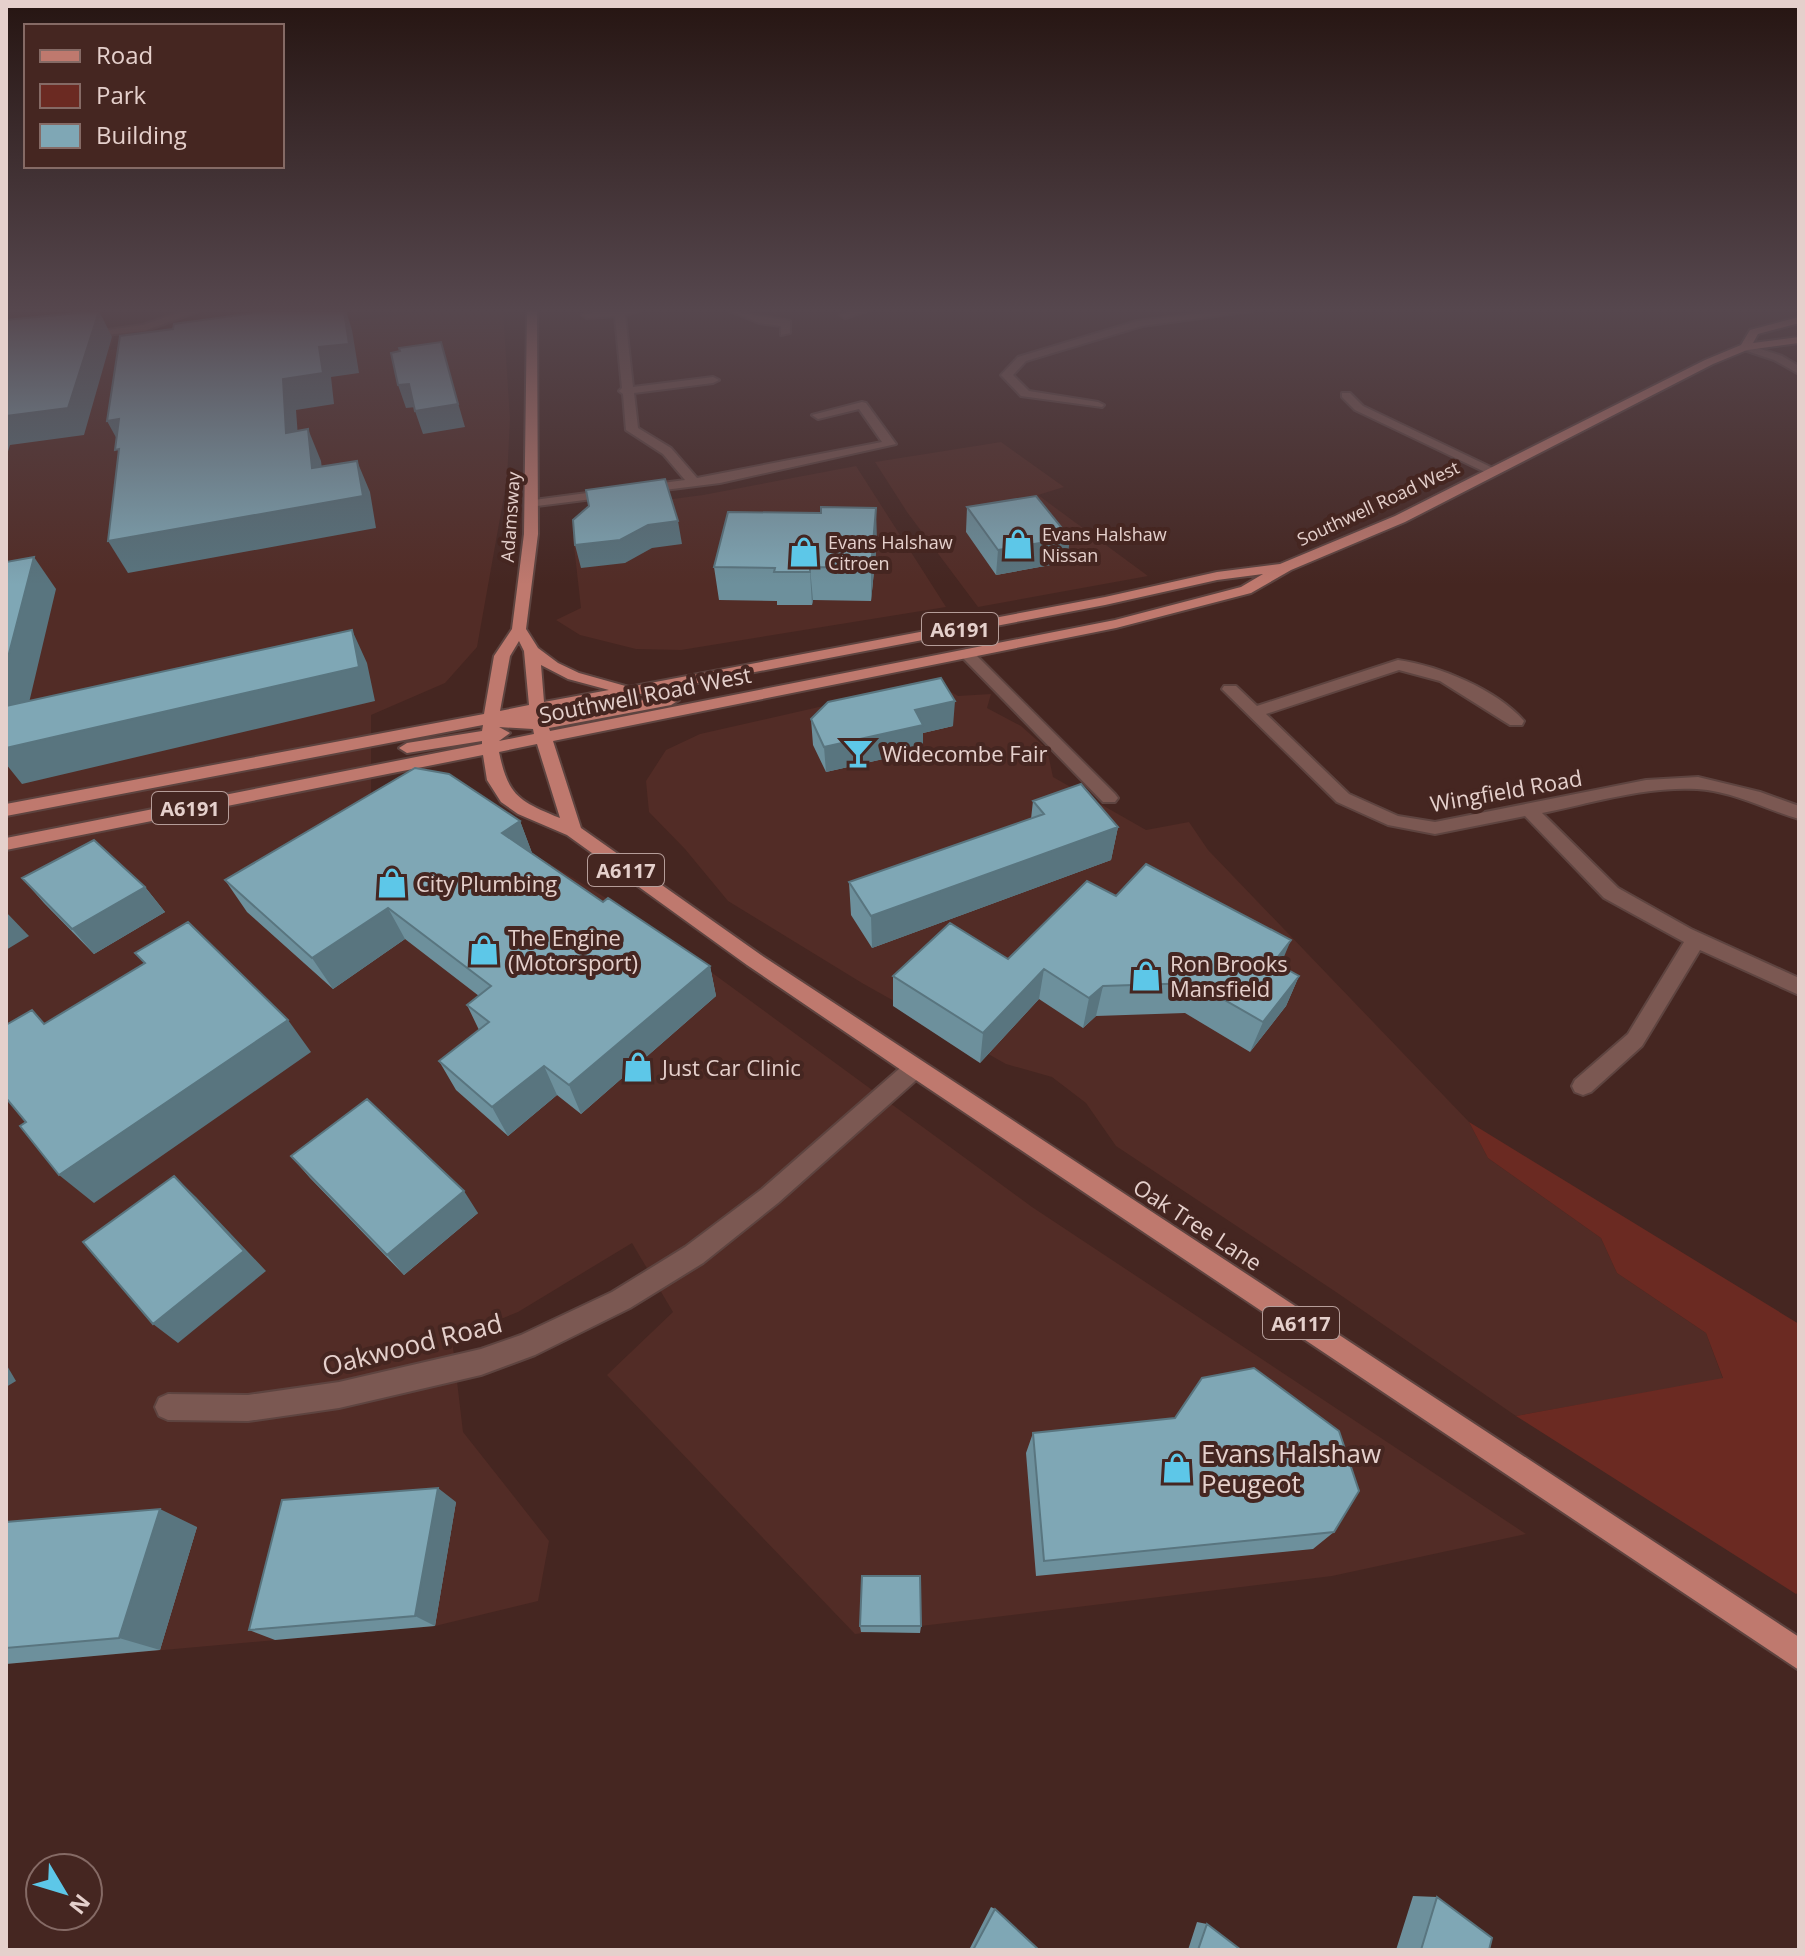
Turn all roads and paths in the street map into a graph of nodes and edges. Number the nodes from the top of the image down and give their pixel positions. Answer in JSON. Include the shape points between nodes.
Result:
{"nodes":[{"id":1,"x":533,"y":402,"type":"edge"},
{"id":2,"x":627,"y":402,"type":"edge"},
{"id":3,"x":1080,"y":402,"type":"edge"},
{"id":4,"x":1353,"y":402,"type":"edge"},
{"id":5,"x":1629,"y":402,"type":"edge"},
{"id":6,"x":862,"y":405,"type":"joint"},
{"id":7,"x":1098,"y":405,"type":"dead end"},
{"id":8,"x":818,"y":415,"type":"dead end"},
{"id":9,"x":1493,"y":471,"type":"junction"},
{"id":10,"x":694,"y":483,"type":"junction"},
{"id":11,"x":534,"y":504,"type":"junction"},
{"id":12,"x":1286,"y":567,"type":"junction"},
{"id":13,"x":519,"y":629,"type":"junction"},
{"id":14,"x":532,"y":651,"type":"junction"},
{"id":15,"x":967,"y":654,"type":"junction"},
{"id":16,"x":1230,"y":689,"type":"dead end"},
{"id":17,"x":633,"y":691,"type":"junction"},
{"id":18,"x":1514,"y":696,"type":"dead end"},
{"id":19,"x":1494,"y":705,"type":"junction"},
{"id":20,"x":1256,"y":712,"type":"junction"},
{"id":21,"x":1516,"y":721,"type":"dead end"},
{"id":22,"x":541,"y":724,"type":"junction"},
{"id":23,"x":491,"y":733,"type":"junction"},
{"id":24,"x":374,"y":772,"type":"junction"},
{"id":25,"x":425,"y":780,"type":"edge"},
{"id":26,"x":484,"y":797,"type":"edge"},
{"id":27,"x":1109,"y":798,"type":"dead end"},
{"id":28,"x":6,"y":810,"type":"edge"},
{"id":29,"x":524,"y":810,"type":"junction"},
{"id":30,"x":1530,"y":811,"type":"junction"},
{"id":31,"x":1799,"y":813,"type":"edge"},
{"id":32,"x":573,"y":831,"type":"junction"},
{"id":33,"x":6,"y":844,"type":"edge"},
{"id":34,"x":1696,"y":939,"type":"junction"},
{"id":35,"x":1799,"y":987,"type":"edge"},
{"id":36,"x":915,"y":1068,"type":"junction"},
{"id":37,"x":1583,"y":1086,"type":"dead end"},
{"id":38,"x":168,"y":1407,"type":"dead end"},
{"id":39,"x":1799,"y":1655,"type":"edge"}],
"edges":[{"from":1,"to":11,"type":"main road","name":"Adamsway","number":"A6117"},
{"from":2,"to":10,"type":"street","via":[[632,430],[667,451]]},
{"from":3,"to":7,"type":"street"},
{"from":4,"to":9,"type":"street"},
{"from":5,"to":9,"type":"main road","name":"Southwell Road West","number":"A6191"},
{"from":6,"to":8,"type":"street"},
{"from":6,"to":10,"type":"street","via":[[890,444]]},
{"from":9,"to":12,"type":"main road","name":"Southwell Road West","number":"A6191","via":[[1400,519]]},
{"from":10,"to":11,"type":"street"},
{"from":11,"to":13,"type":"main road","name":"Adamsway","number":"A6117"},
{"from":12,"to":15,"type":"main road","name":"Southwell Road West","number":"A6191","via":[[1246,590],[1116,624]]},
{"from":12,"to":17,"type":"main road","name":"Southwell Road West","number":"A6191","via":[[1217,576]]},
{"from":13,"to":14,"type":"main road","number":"A6117"},
{"from":13,"to":23,"type":"main road","name":"Adamsway","number":"A6117","via":[[502,656]]},
{"from":14,"to":17,"type":"main road","via":[[568,676]]},
{"from":14,"to":22,"type":"main road","number":"A6117"},
{"from":15,"to":22,"type":"main road","name":"Southwell Road West","number":"A6191","via":[[774,693]]},
{"from":15,"to":27,"type":"street"},
{"from":16,"to":20,"type":"street","name":"Wingfield Road"},
{"from":17,"to":22,"type":"main road","name":"Southwell Road West","number":"A6191"},
{"from":18,"to":19,"type":"street"},
{"from":19,"to":20,"type":"street","via":[[1446,674],[1398,665]]},
{"from":19,"to":21,"type":"street"},
{"from":20,"to":30,"type":"street","name":"Wingfield Road","via":[[1343,798],[1394,821],[1435,828]]},
{"from":22,"to":23,"type":"main road","name":"Southwell Road West","number":"A6191"},
{"from":22,"to":23,"type":"main road"},
{"from":22,"to":32,"type":"main road","number":"A6117"},
{"from":23,"to":24,"type":"main road","name":"Southwell Road West","number":"A6191"},
{"from":23,"to":28,"type":"main road","number":"A6191"},
{"from":23,"to":29,"type":"main road","name":"Oak Tree Lane","number":"A6117","via":[[499,787]]},
{"from":24,"to":25,"type":"main road"},
{"from":24,"to":33,"type":"main road","name":"Southwell Road West","number":"A6191"},
{"from":26,"to":29,"type":"main road"},
{"from":29,"to":32,"type":"main road","name":"Oak Tree Lane","number":"A6117"},
{"from":30,"to":31,"type":"street","name":"Wingfield Road","via":[[1646,786],[1698,783]]},
{"from":30,"to":34,"type":"street","via":[[1611,893]]},
{"from":32,"to":36,"type":"main road","name":"Oak Tree Lane","number":"A6117"},
{"from":34,"to":35,"type":"street"},
{"from":34,"to":37,"type":"street","via":[[1635,1040]]},
{"from":36,"to":38,"type":"street","name":"Oakwood Road","via":[[770,1196],[694,1255],[621,1300],[526,1346],[481,1362],[339,1395],[248,1408]]},
{"from":36,"to":39,"type":"main road","name":"Oak Tree Lane","number":"A6117"}]}
